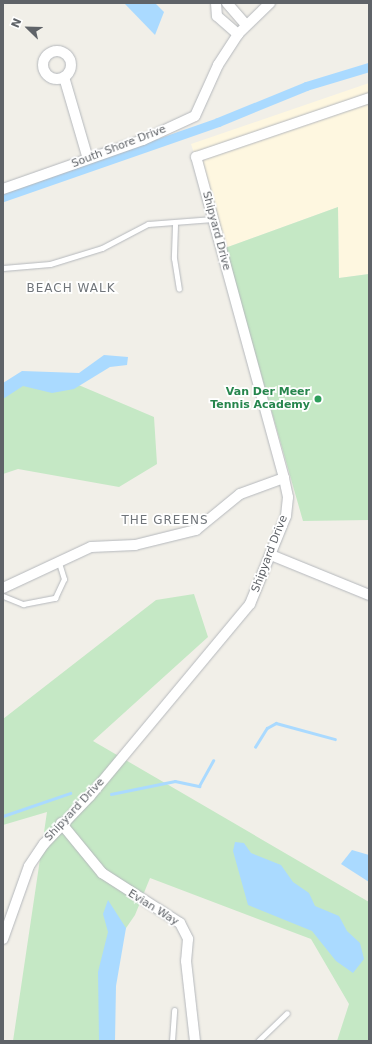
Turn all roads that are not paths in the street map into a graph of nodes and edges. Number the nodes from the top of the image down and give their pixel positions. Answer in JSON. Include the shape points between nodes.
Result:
{"nodes":[{"id":1,"x":216,"y":3,"type":"edge"},
{"id":2,"x":227,"y":3,"type":"edge"},
{"id":3,"x":270,"y":3,"type":"edge"},
{"id":4,"x":246,"y":25,"type":"junction"},
{"id":5,"x":238,"y":34,"type":"junction"},
{"id":6,"x":64,"y":78,"type":"dead end"},
{"id":7,"x":369,"y":98,"type":"edge"},
{"id":8,"x":88,"y":159,"type":"junction"},
{"id":9,"x":3,"y":189,"type":"edge"},
{"id":10,"x":212,"y":219,"type":"junction"},
{"id":11,"x":176,"y":225,"type":"junction"},
{"id":12,"x":3,"y":268,"type":"edge"},
{"id":13,"x":179,"y":289,"type":"dead end"},
{"id":14,"x":284,"y":478,"type":"junction"},
{"id":15,"x":271,"y":555,"type":"junction"},
{"id":16,"x":59,"y":563,"type":"junction"},
{"id":17,"x":3,"y":588,"type":"edge"},
{"id":18,"x":369,"y":595,"type":"edge"},
{"id":19,"x":3,"y":596,"type":"edge"},
{"id":20,"x":61,"y":823,"type":"junction"},
{"id":21,"x":3,"y":939,"type":"edge"},
{"id":22,"x":174,"y":1010,"type":"dead end"},
{"id":23,"x":287,"y":1013,"type":"dead end"},
{"id":24,"x":172,"y":1041,"type":"edge"},
{"id":25,"x":195,"y":1041,"type":"edge"},
{"id":26,"x":258,"y":1041,"type":"edge"}],
"edges":[{"from":1,"to":5,"type":"street","via":[[217,16]]},
{"from":2,"to":4,"type":"street"},
{"from":3,"to":4,"type":"street","name":"South Shore Drive"},
{"from":4,"to":5,"type":"street","name":"South Shore Drive"},
{"from":5,"to":8,"type":"street","name":"South Shore Drive","via":[[218,65],[195,116],[143,140]]},
{"from":6,"to":8,"type":"street"},
{"from":7,"to":10,"type":"street","name":"Shipyard Drive","via":[[196,157]]},
{"from":8,"to":9,"type":"street","name":"South Shore Drive"},
{"from":10,"to":11,"type":"lane"},
{"from":10,"to":14,"type":"street","name":"Shipyard Drive"},
{"from":11,"to":12,"type":"lane","via":[[148,224],[108,246],[50,264]]},
{"from":11,"to":13,"type":"lane","via":[[174,258]]},
{"from":14,"to":15,"type":"street","name":"Shipyard Drive","via":[[288,497],[286,516]]},
{"from":14,"to":16,"type":"street","via":[[240,494],[196,530],[135,545],[91,547]]},
{"from":15,"to":18,"type":"street"},
{"from":15,"to":20,"type":"street","name":"Shipyard Drive","via":[[250,604],[98,786]]},
{"from":16,"to":17,"type":"street"},
{"from":16,"to":19,"type":"lane","via":[[64,579],[54,598],[23,604]]},
{"from":20,"to":21,"type":"street","name":"Shipyard Drive","via":[[30,866]]},
{"from":20,"to":25,"type":"street","name":"Evian Way","via":[[102,873],[180,923],[188,939],[186,961]]},
{"from":22,"to":24,"type":"lane"},
{"from":23,"to":26,"type":"lane"}]}
